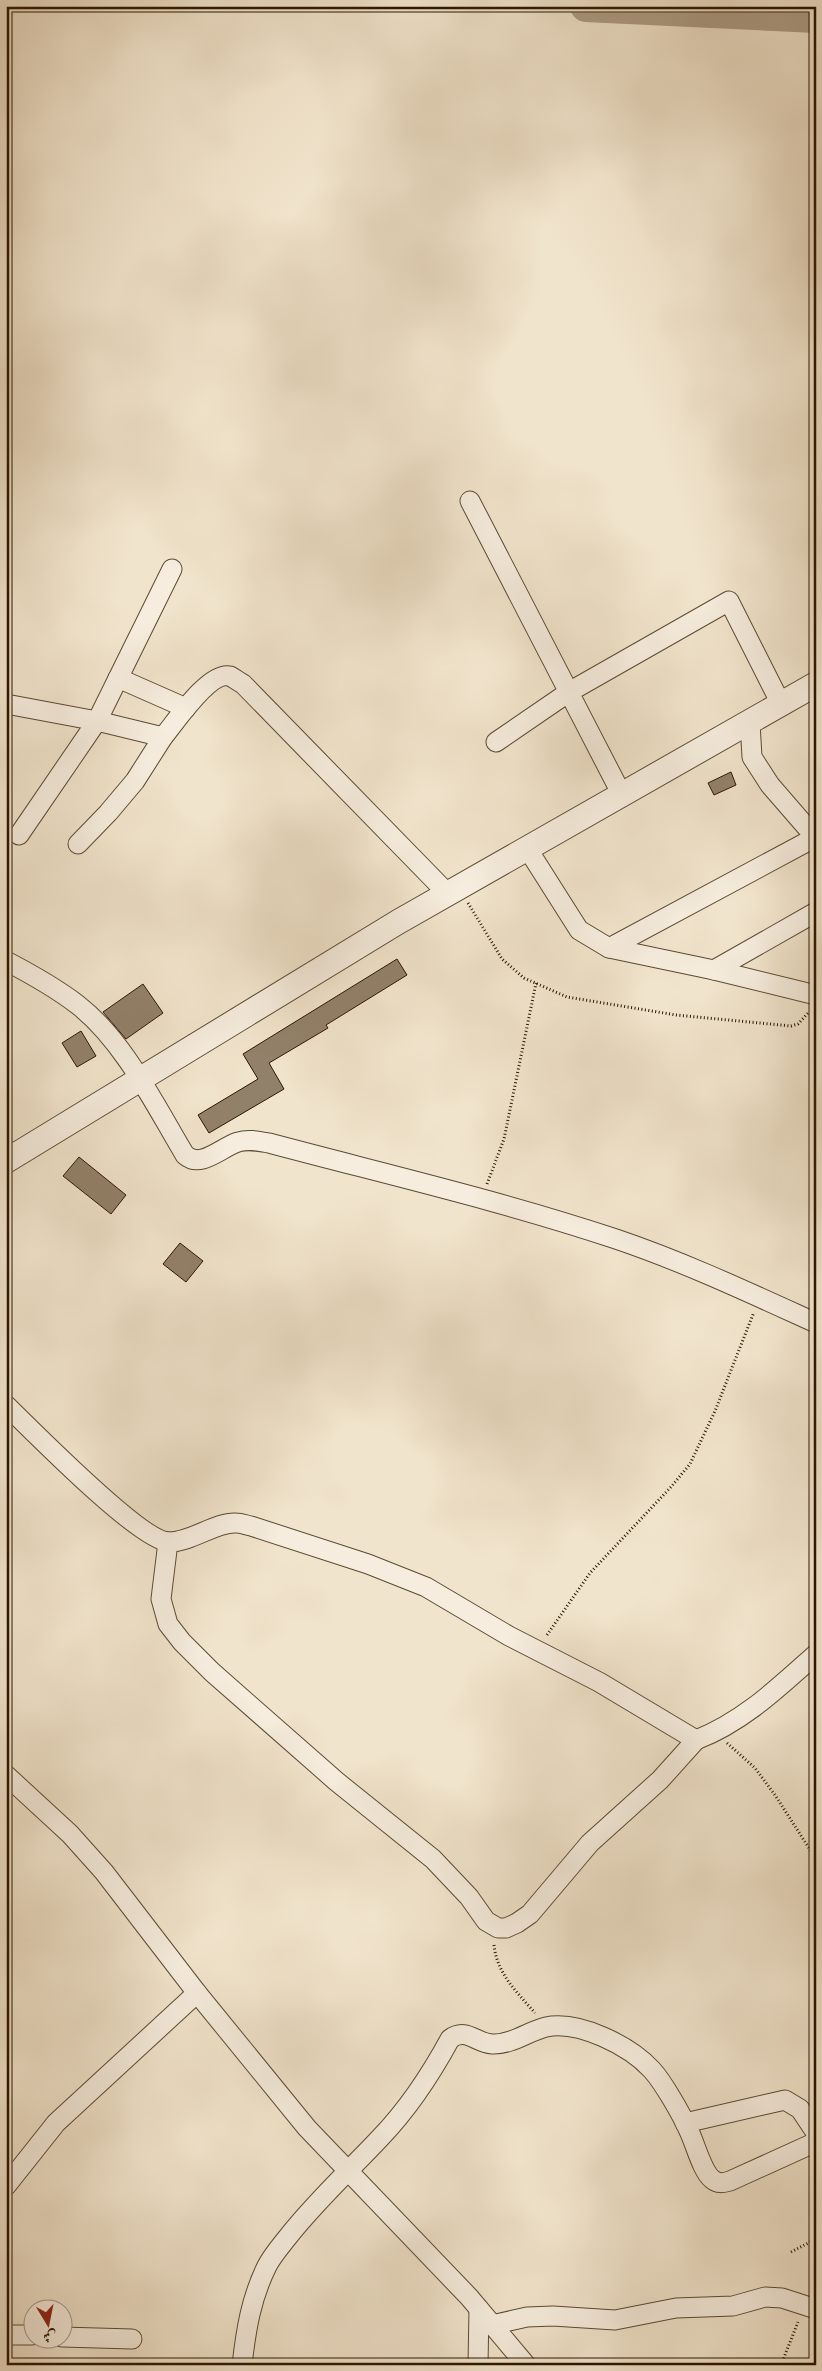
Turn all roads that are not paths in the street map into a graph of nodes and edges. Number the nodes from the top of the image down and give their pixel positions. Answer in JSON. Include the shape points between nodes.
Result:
{"nodes":[{"id":1,"x":470,"y":500,"type":"dead end"},
{"id":2,"x":172,"y":569,"type":"dead end"},
{"id":3,"x":118,"y":678,"type":"junction"},
{"id":4,"x":816,"y":684,"type":"edge"},
{"id":5,"x":569,"y":692,"type":"junction"},
{"id":6,"x":6,"y":704,"type":"edge"},
{"id":7,"x":781,"y":704,"type":"junction"},
{"id":8,"x":186,"y":708,"type":"junction"},
{"id":9,"x":97,"y":721,"type":"junction"},
{"id":10,"x":750,"y":723,"type":"junction"},
{"id":11,"x":163,"y":737,"type":"junction"},
{"id":12,"x":496,"y":742,"type":"dead end"},
{"id":13,"x":622,"y":794,"type":"junction"},
{"id":14,"x":19,"y":835,"type":"dead end"},
{"id":15,"x":816,"y":837,"type":"edge"},
{"id":16,"x":78,"y":844,"type":"dead end"},
{"id":17,"x":527,"y":848,"type":"junction"},
{"id":18,"x":454,"y":891,"type":"junction"},
{"id":19,"x":816,"y":912,"type":"edge"},
{"id":20,"x":609,"y":948,"type":"junction"},
{"id":21,"x":6,"y":961,"type":"edge"},
{"id":22,"x":714,"y":970,"type":"junction"},
{"id":23,"x":813,"y":1002,"type":"edge"},
{"id":24,"x":140,"y":1079,"type":"junction"},
{"id":25,"x":6,"y":1161,"type":"edge"},
{"id":26,"x":816,"y":1322,"type":"edge"},
{"id":27,"x":6,"y":1405,"type":"edge"},
{"id":28,"x":168,"y":1542,"type":"junction"},
{"id":29,"x":816,"y":1654,"type":"edge"},
{"id":30,"x":696,"y":1740,"type":"junction"},
{"id":31,"x":6,"y":1775,"type":"edge"},
{"id":32,"x":197,"y":1993,"type":"junction"},
{"id":33,"x":685,"y":2123,"type":"junction"},
{"id":34,"x":816,"y":2133,"type":"edge"},
{"id":35,"x":816,"y":2142,"type":"edge"},
{"id":36,"x":347,"y":2170,"type":"junction"},
{"id":37,"x":6,"y":2186,"type":"edge"},
{"id":38,"x":811,"y":2307,"type":"edge"},
{"id":39,"x":479,"y":2309,"type":"junction"},
{"id":40,"x":492,"y":2325,"type":"junction"},
{"id":41,"x":6,"y":2334,"type":"edge"},
{"id":42,"x":22,"y":2335,"type":"edge"},
{"id":43,"x":72,"y":2336,"type":"edge"},
{"id":44,"x":132,"y":2339,"type":"dead end"},
{"id":45,"x":242,"y":2365,"type":"edge"},
{"id":46,"x":478,"y":2365,"type":"edge"},
{"id":47,"x":526,"y":2365,"type":"edge"}],
"edges":[{"from":1,"to":5,"type":"street"},
{"from":2,"to":3,"type":"street"},
{"from":3,"to":8,"type":"street"},
{"from":3,"to":9,"type":"street"},
{"from":4,"to":7,"type":"street"},
{"from":5,"to":7,"type":"street","via":[[728,601]]},
{"from":5,"to":12,"type":"street"},
{"from":5,"to":13,"type":"street"},
{"from":6,"to":9,"type":"street"},
{"from":7,"to":10,"type":"street"},
{"from":8,"to":11,"type":"street"},
{"from":8,"to":18,"type":"street","via":[[221,677],[230,676],[243,684]]},
{"from":9,"to":11,"type":"street"},
{"from":9,"to":14,"type":"street"},
{"from":10,"to":13,"type":"street"},
{"from":10,"to":15,"type":"street","via":[[752,757],[770,785]]},
{"from":11,"to":16,"type":"street","via":[[135,781]]},
{"from":13,"to":17,"type":"street"},
{"from":15,"to":20,"type":"street"},
{"from":17,"to":18,"type":"street"},
{"from":17,"to":20,"type":"street","via":[[579,930]]},
{"from":18,"to":24,"type":"street"},
{"from":19,"to":22,"type":"street"},
{"from":20,"to":22,"type":"street"},
{"from":21,"to":24,"type":"street","via":[[47,983],[79,1006],[107,1035]]},
{"from":22,"to":23,"type":"street"},
{"from":24,"to":25,"type":"street"},
{"from":24,"to":26,"type":"street","via":[[191,1160],[200,1161],[238,1142],[255,1140],[481,1199],[617,1240]]},
{"from":27,"to":28,"type":"street","via":[[75,1473],[151,1536]]},
{"from":28,"to":30,"type":"street","via":[[234,1523],[368,1564],[426,1587],[599,1682]]},
{"from":28,"to":30,"type":"street","via":[[162,1599],[168,1624],[182,1642],[336,1781],[433,1859],[469,1897],[486,1921],[498,1928],[506,1928],[530,1914],[590,1843],[660,1780]]},
{"from":29,"to":30,"type":"street","via":[[760,1704],[715,1733]]},
{"from":31,"to":32,"type":"street","via":[[70,1834],[104,1872]]},
{"from":32,"to":36,"type":"street","via":[[307,2128]]},
{"from":32,"to":37,"type":"street","via":[[56,2123]]},
{"from":33,"to":34,"type":"street","via":[[785,2100],[800,2109]]},
{"from":33,"to":35,"type":"street","via":[[710,2178],[720,2183]]},
{"from":33,"to":36,"type":"street","via":[[651,2069],[593,2032],[546,2027],[492,2044],[463,2033],[450,2039],[406,2108]]},
{"from":36,"to":39,"type":"street"},
{"from":36,"to":45,"type":"street","via":[[294,2229],[268,2264],[247,2320]]},
{"from":38,"to":40,"type":"street","via":[[782,2298],[765,2297],[733,2306],[676,2308],[615,2320],[528,2317]]},
{"from":39,"to":40,"type":"street"},
{"from":39,"to":46,"type":"street"},
{"from":40,"to":47,"type":"street"},
{"from":41,"to":42,"type":"street"},
{"from":43,"to":44,"type":"street"}]}
